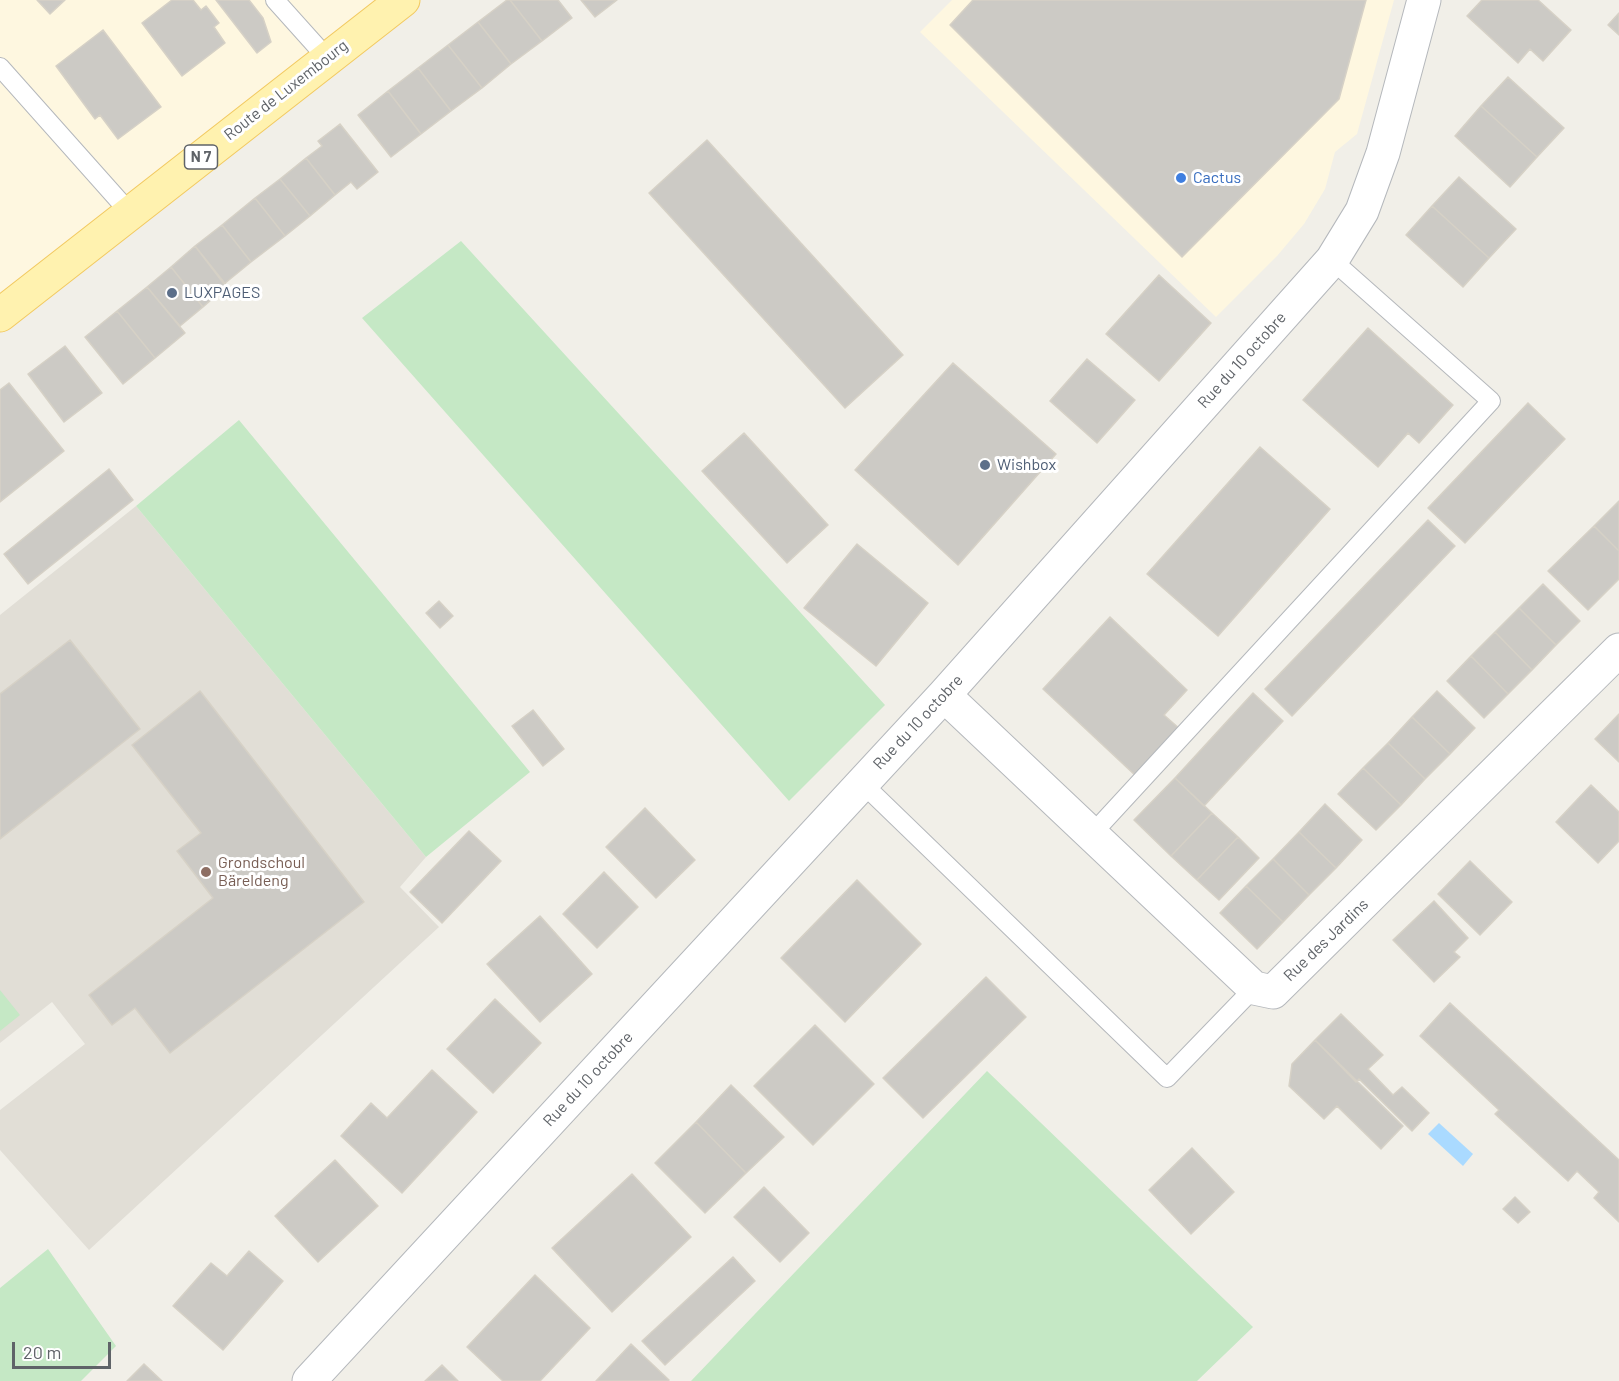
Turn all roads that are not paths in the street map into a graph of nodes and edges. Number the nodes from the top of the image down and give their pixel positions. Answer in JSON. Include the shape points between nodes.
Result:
{"nodes":[{"id":1,"x":275,"y":0,"type":"edge"},
{"id":2,"x":403,"y":0,"type":"edge"},
{"id":3,"x":1424,"y":0,"type":"edge"},
{"id":4,"x":327,"y":58,"type":"junction"},
{"id":5,"x":0,"y":67,"type":"edge"},
{"id":6,"x":130,"y":213,"type":"junction"},
{"id":7,"x":1332,"y":260,"type":"junction"},
{"id":8,"x":0,"y":315,"type":"edge"},
{"id":9,"x":1619,"y":650,"type":"edge"},
{"id":10,"x":944,"y":695,"type":"junction"},
{"id":11,"x":861,"y":782,"type":"junction"},
{"id":12,"x":1092,"y":834,"type":"junction"},
{"id":13,"x":1254,"y":988,"type":"junction"},
{"id":14,"x":309,"y":1381,"type":"edge"}],
"edges":[{"from":1,"to":4,"type":"lane"},
{"from":2,"to":4,"type":"main road","name":"Route de Luxembourg","number":"N 7"},
{"from":3,"to":7,"type":"street","name":"Rue du 10 octobre","via":[[1383,153],[1362,211]]},
{"from":4,"to":6,"type":"main road","name":"Route de Luxembourg","number":"N 7"},
{"from":5,"to":6,"type":"lane"},
{"from":6,"to":8,"type":"main road","name":"Route de Luxembourg","number":"N 7"},
{"from":7,"to":10,"type":"street","name":"Rue du 10 octobre"},
{"from":7,"to":12,"type":"lane","via":[[1491,401]]},
{"from":9,"to":13,"type":"street","name":"Rue des Jardins","via":[[1273,992]]},
{"from":10,"to":11,"type":"street","name":"Rue du 10 octobre"},
{"from":10,"to":12,"type":"street"},
{"from":11,"to":13,"type":"lane","via":[[1167,1078]]},
{"from":11,"to":14,"type":"street","name":"Rue du 10 octobre"},
{"from":12,"to":13,"type":"street"}]}
